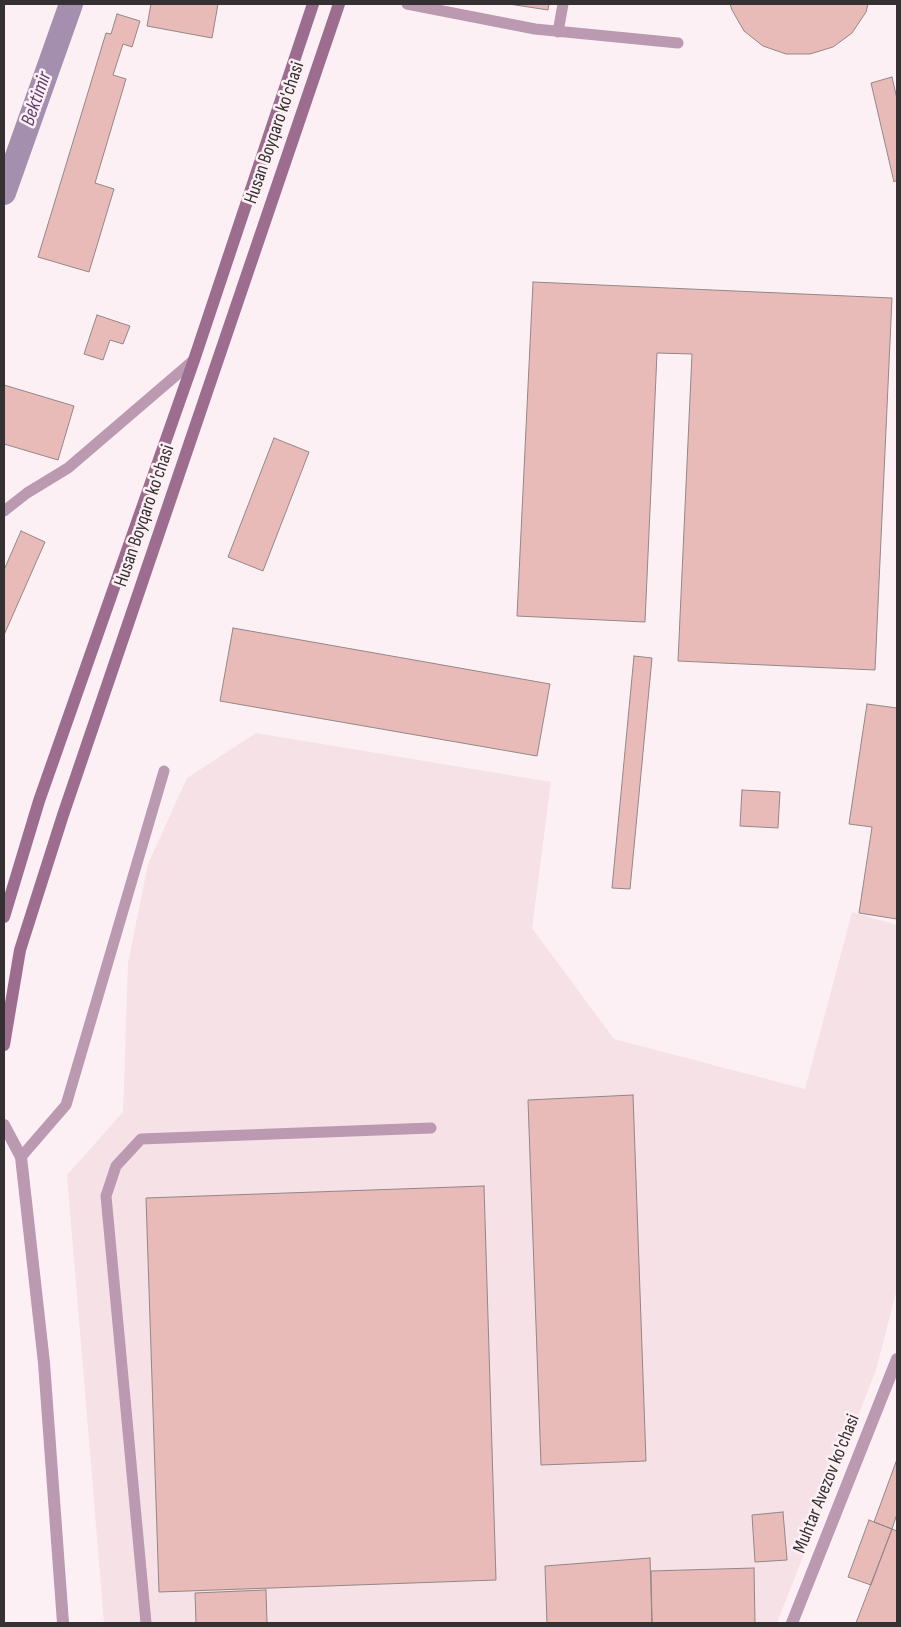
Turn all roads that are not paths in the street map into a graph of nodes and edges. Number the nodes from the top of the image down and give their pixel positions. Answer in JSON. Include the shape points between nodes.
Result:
{"nodes":[{"id":1,"x":313,"y":4,"type":"edge"},
{"id":2,"x":339,"y":4,"type":"edge"},
{"id":3,"x":407,"y":4,"type":"edge"},
{"id":4,"x":564,"y":4,"type":"edge"},
{"id":5,"x":558,"y":32,"type":"junction"},
{"id":6,"x":678,"y":43,"type":"dead end"},
{"id":7,"x":194,"y":360,"type":"junction"},
{"id":8,"x":4,"y":511,"type":"edge"},
{"id":9,"x":164,"y":771,"type":"dead end"},
{"id":10,"x":4,"y":917,"type":"edge"},
{"id":11,"x":4,"y":1045,"type":"edge"},
{"id":12,"x":4,"y":1125,"type":"edge"},
{"id":13,"x":430,"y":1128,"type":"dead end"},
{"id":14,"x":21,"y":1157,"type":"junction"},
{"id":15,"x":897,"y":1359,"type":"edge"},
{"id":16,"x":62,"y":1623,"type":"edge"},
{"id":17,"x":146,"y":1623,"type":"edge"},
{"id":18,"x":792,"y":1623,"type":"edge"}],
"edges":[{"from":1,"to":7,"type":"main road","name":"Husan Boyqaro ko'chasi"},
{"from":2,"to":11,"type":"main road","name":"Husan Boyqaro ko'chasi","via":[[57,833],[20,950]]},
{"from":3,"to":5,"type":"lane"},
{"from":4,"to":5,"type":"lane"},
{"from":5,"to":6,"type":"lane"},
{"from":7,"to":8,"type":"lane","via":[[68,468]]},
{"from":7,"to":10,"type":"main road","name":"Husan Boyqaro ko'chasi","via":[[39,801]]},
{"from":9,"to":14,"type":"lane","via":[[66,1105]]},
{"from":12,"to":14,"type":"street"},
{"from":13,"to":17,"type":"lane","via":[[141,1139],[116,1166],[106,1196]]},
{"from":14,"to":16,"type":"street","via":[[44,1363]]},
{"from":15,"to":18,"type":"street","name":"Muhtar Avezov ko'chasi"}]}
